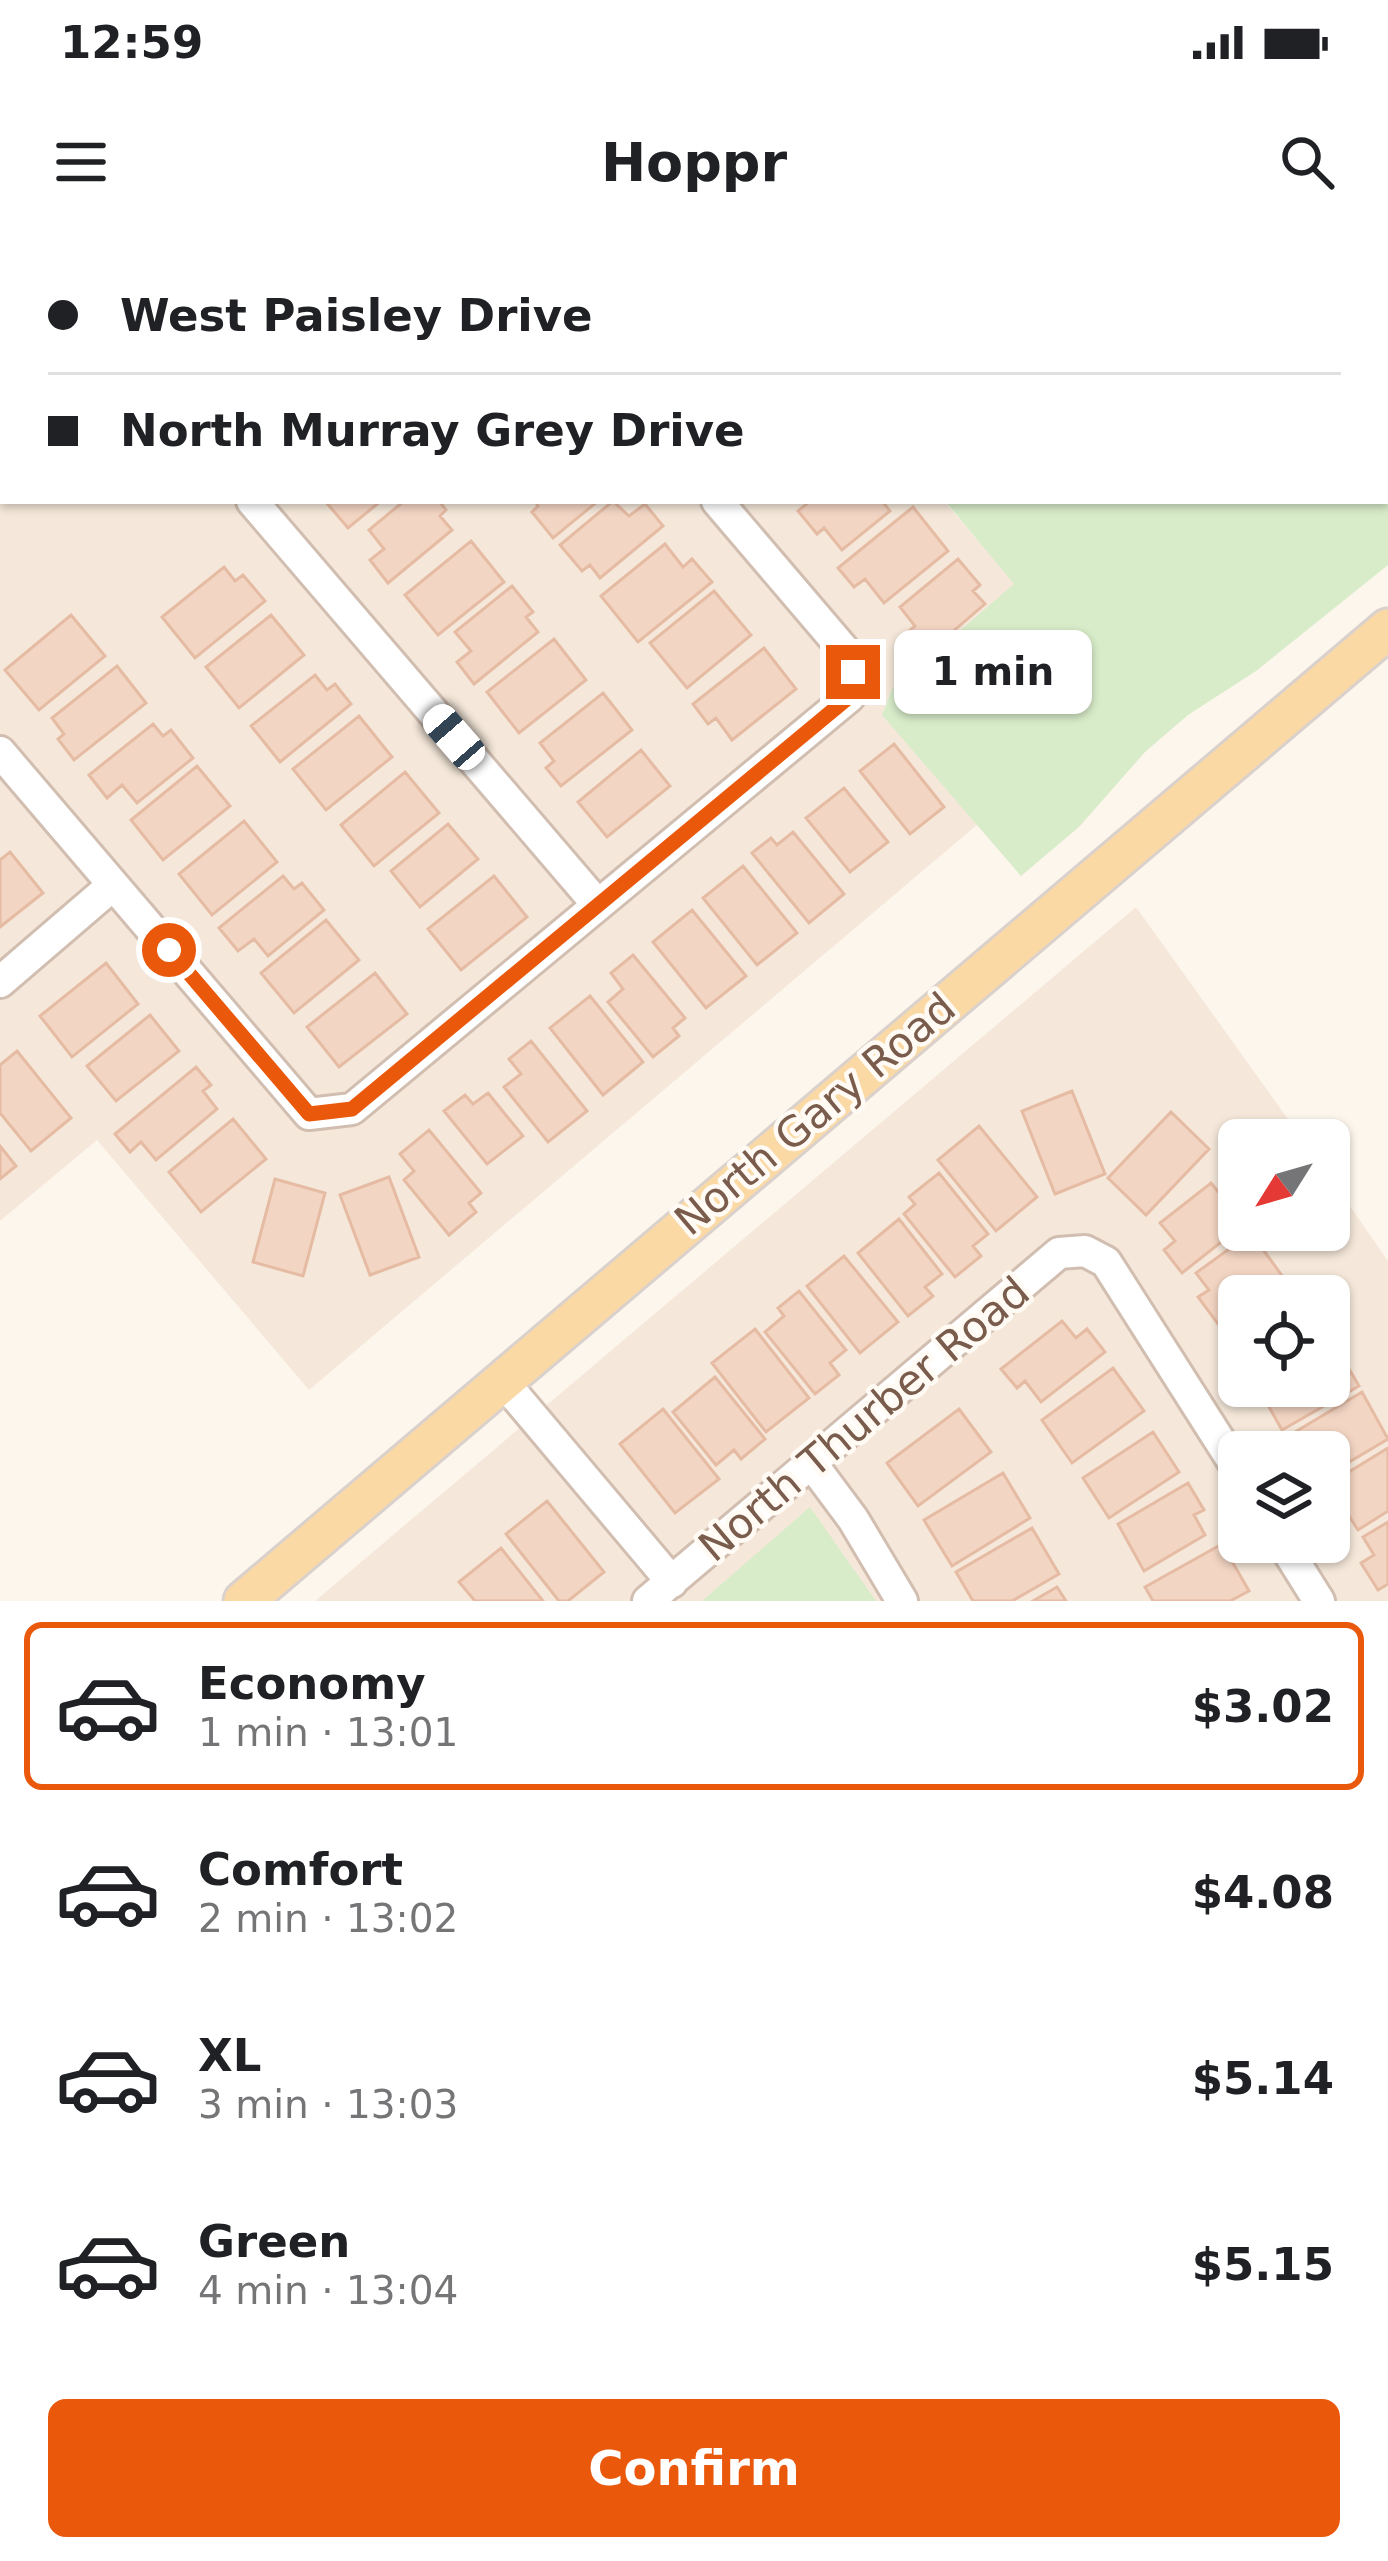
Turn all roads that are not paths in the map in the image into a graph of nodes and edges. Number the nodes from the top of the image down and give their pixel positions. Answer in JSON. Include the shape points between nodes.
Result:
{"nodes":[{"id":1,"x":255,"y":504,"type":"edge"},
{"id":2,"x":720,"y":504,"type":"edge"},
{"id":3,"x":1388,"y":629,"type":"edge"},
{"id":4,"x":0,"y":752,"type":"edge"},
{"id":5,"x":113,"y":885,"type":"junction"},
{"id":6,"x":598,"y":905,"type":"junction"},
{"id":7,"x":0,"y":982,"type":"edge"},
{"id":8,"x":501,"y":1379,"type":"junction"},
{"id":9,"x":1218,"y":1436,"type":"edge"},
{"id":10,"x":812,"y":1464,"type":"junction"},
{"id":11,"x":1295,"y":1563,"type":"edge"},
{"id":12,"x":660,"y":1592,"type":"edge"},
{"id":13,"x":244,"y":1601,"type":"edge"},
{"id":14,"x":902,"y":1601,"type":"edge"},
{"id":15,"x":1319,"y":1601,"type":"edge"}],
"edges":[{"from":1,"to":6,"type":"street"},
{"from":2,"to":6,"type":"street","via":[[844,650],[853,672],[849,697]]},
{"from":3,"to":8,"type":"main road","name":"North Gary Road"},
{"from":4,"to":5,"type":"street"},
{"from":5,"to":6,"type":"street","via":[[309,1114],[327,1115],[352,1109]]},
{"from":5,"to":7,"type":"street"},
{"from":8,"to":12,"type":"street"},
{"from":8,"to":13,"type":"main road","name":"North Gary Road"},
{"from":9,"to":10,"type":"street","name":"North Thurber Road","via":[[1106,1262],[1085,1251],[1059,1252]]},
{"from":10,"to":12,"type":"street","name":"North Thurber Road"},
{"from":10,"to":14,"type":"street"},
{"from":11,"to":15,"type":"street"}]}
